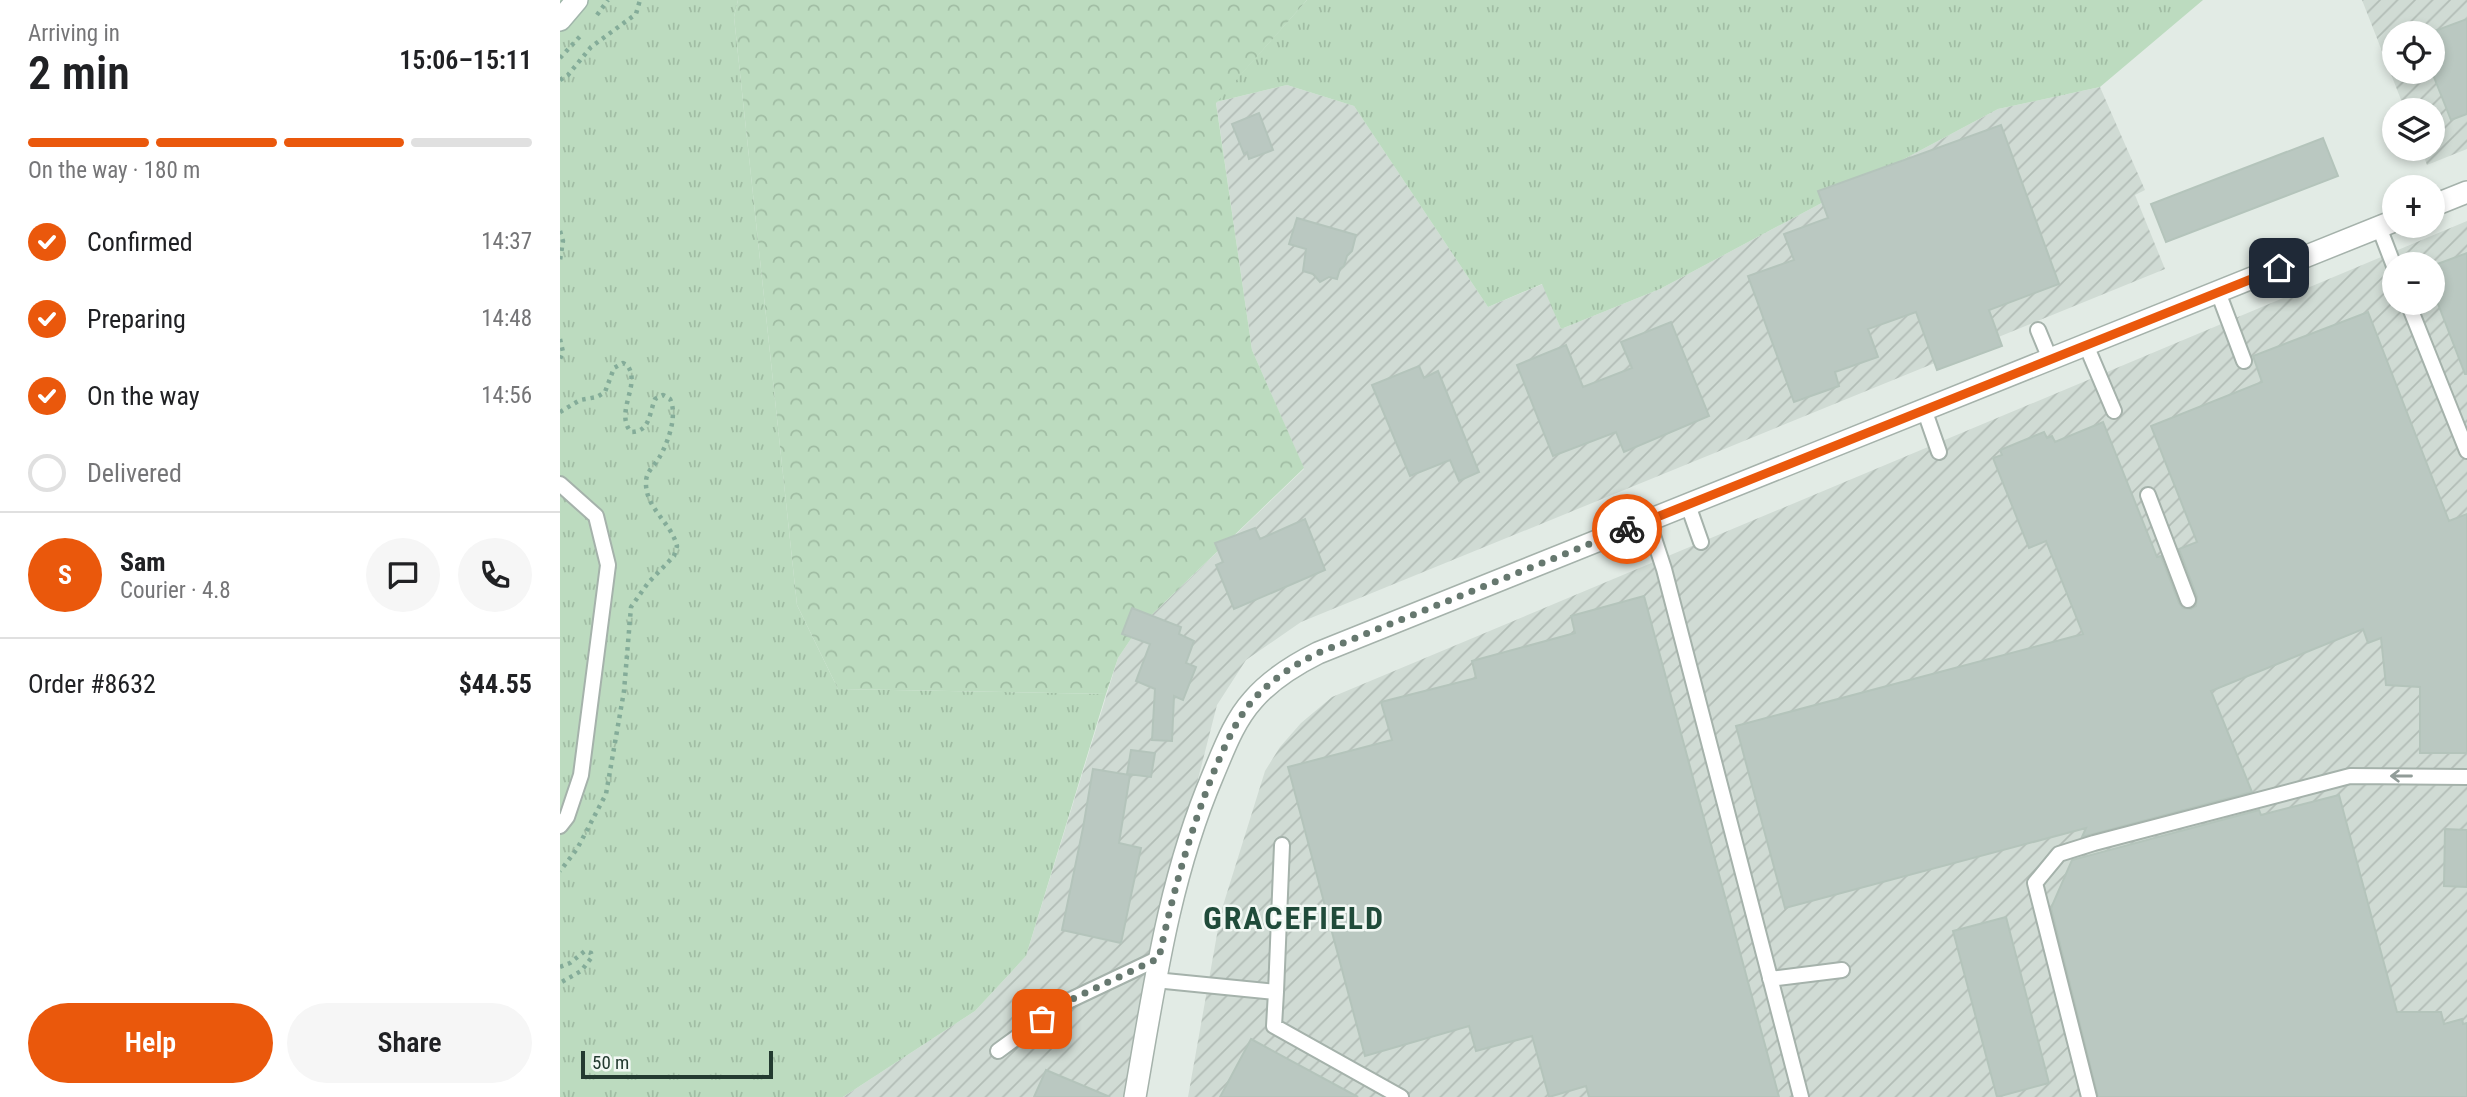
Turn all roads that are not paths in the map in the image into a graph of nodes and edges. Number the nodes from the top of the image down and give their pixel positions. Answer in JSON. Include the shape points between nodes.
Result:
{"nodes":[{"id":1,"x":577,"y":0,"type":"edge"},
{"id":2,"x":560,"y":20,"type":"edge"},
{"id":3,"x":2467,"y":192,"type":"edge"},
{"id":4,"x":2445,"y":201,"type":"edge"},
{"id":5,"x":2382,"y":226,"type":"edge"},
{"id":6,"x":2218,"y":292,"type":"junction"},
{"id":7,"x":2414,"y":315,"type":"edge"},
{"id":8,"x":2038,"y":330,"type":"dead end"},
{"id":9,"x":2086,"y":345,"type":"junction"},
{"id":10,"x":2050,"y":359,"type":"junction"},
{"id":11,"x":2244,"y":361,"type":"dead end"},
{"id":12,"x":1924,"y":409,"type":"junction"},
{"id":13,"x":2114,"y":411,"type":"dead end"},
{"id":14,"x":2467,"y":451,"type":"edge"},
{"id":15,"x":1939,"y":452,"type":"dead end"},
{"id":16,"x":560,"y":484,"type":"edge"},
{"id":17,"x":2148,"y":495,"type":"dead end"},
{"id":18,"x":1688,"y":505,"type":"junction"},
{"id":19,"x":1648,"y":520,"type":"junction"},
{"id":20,"x":1701,"y":542,"type":"dead end"},
{"id":21,"x":2188,"y":600,"type":"dead end"},
{"id":22,"x":2467,"y":777,"type":"edge"},
{"id":23,"x":560,"y":826,"type":"edge"},
{"id":24,"x":1282,"y":845,"type":"dead end"},
{"id":25,"x":1159,"y":958,"type":"junction"},
{"id":26,"x":1842,"y":970,"type":"dead end"},
{"id":27,"x":1770,"y":979,"type":"junction"},
{"id":28,"x":1155,"y":980,"type":"junction"},
{"id":29,"x":1276,"y":992,"type":"junction"},
{"id":30,"x":998,"y":1051,"type":"dead end"},
{"id":31,"x":1136,"y":1097,"type":"edge"},
{"id":32,"x":1401,"y":1097,"type":"edge"},
{"id":33,"x":1801,"y":1097,"type":"edge"},
{"id":34,"x":2088,"y":1097,"type":"edge"}],
"edges":[{"from":1,"to":2,"type":"street"},
{"from":3,"to":4,"type":"street"},
{"from":5,"to":6,"type":"street"},
{"from":6,"to":9,"type":"street"},
{"from":6,"to":11,"type":"lane"},
{"from":7,"to":14,"type":"lane"},
{"from":8,"to":10,"type":"lane"},
{"from":9,"to":10,"type":"street"},
{"from":9,"to":13,"type":"lane"},
{"from":10,"to":12,"type":"street"},
{"from":12,"to":15,"type":"lane"},
{"from":12,"to":18,"type":"street"},
{"from":16,"to":23,"type":"lane","via":[[596,516],[608,565],[581,775]]},
{"from":17,"to":21,"type":"lane"},
{"from":18,"to":19,"type":"street"},
{"from":18,"to":20,"type":"lane"},
{"from":19,"to":25,"type":"street","via":[[1318,653],[1275,679],[1252,701],[1228,738],[1201,802]]},
{"from":19,"to":27,"type":"lane"},
{"from":22,"to":34,"type":"lane","one_way":true,"via":[[2350,776],[2059,854],[2035,883]]},
{"from":24,"to":29,"type":"lane"},
{"from":25,"to":28,"type":"street"},
{"from":25,"to":30,"type":"lane","via":[[1064,1003]]},
{"from":26,"to":27,"type":"lane"},
{"from":27,"to":33,"type":"lane"},
{"from":28,"to":29,"type":"lane"},
{"from":28,"to":31,"type":"street"},
{"from":29,"to":32,"type":"lane","via":[[1274,1026]]}]}
